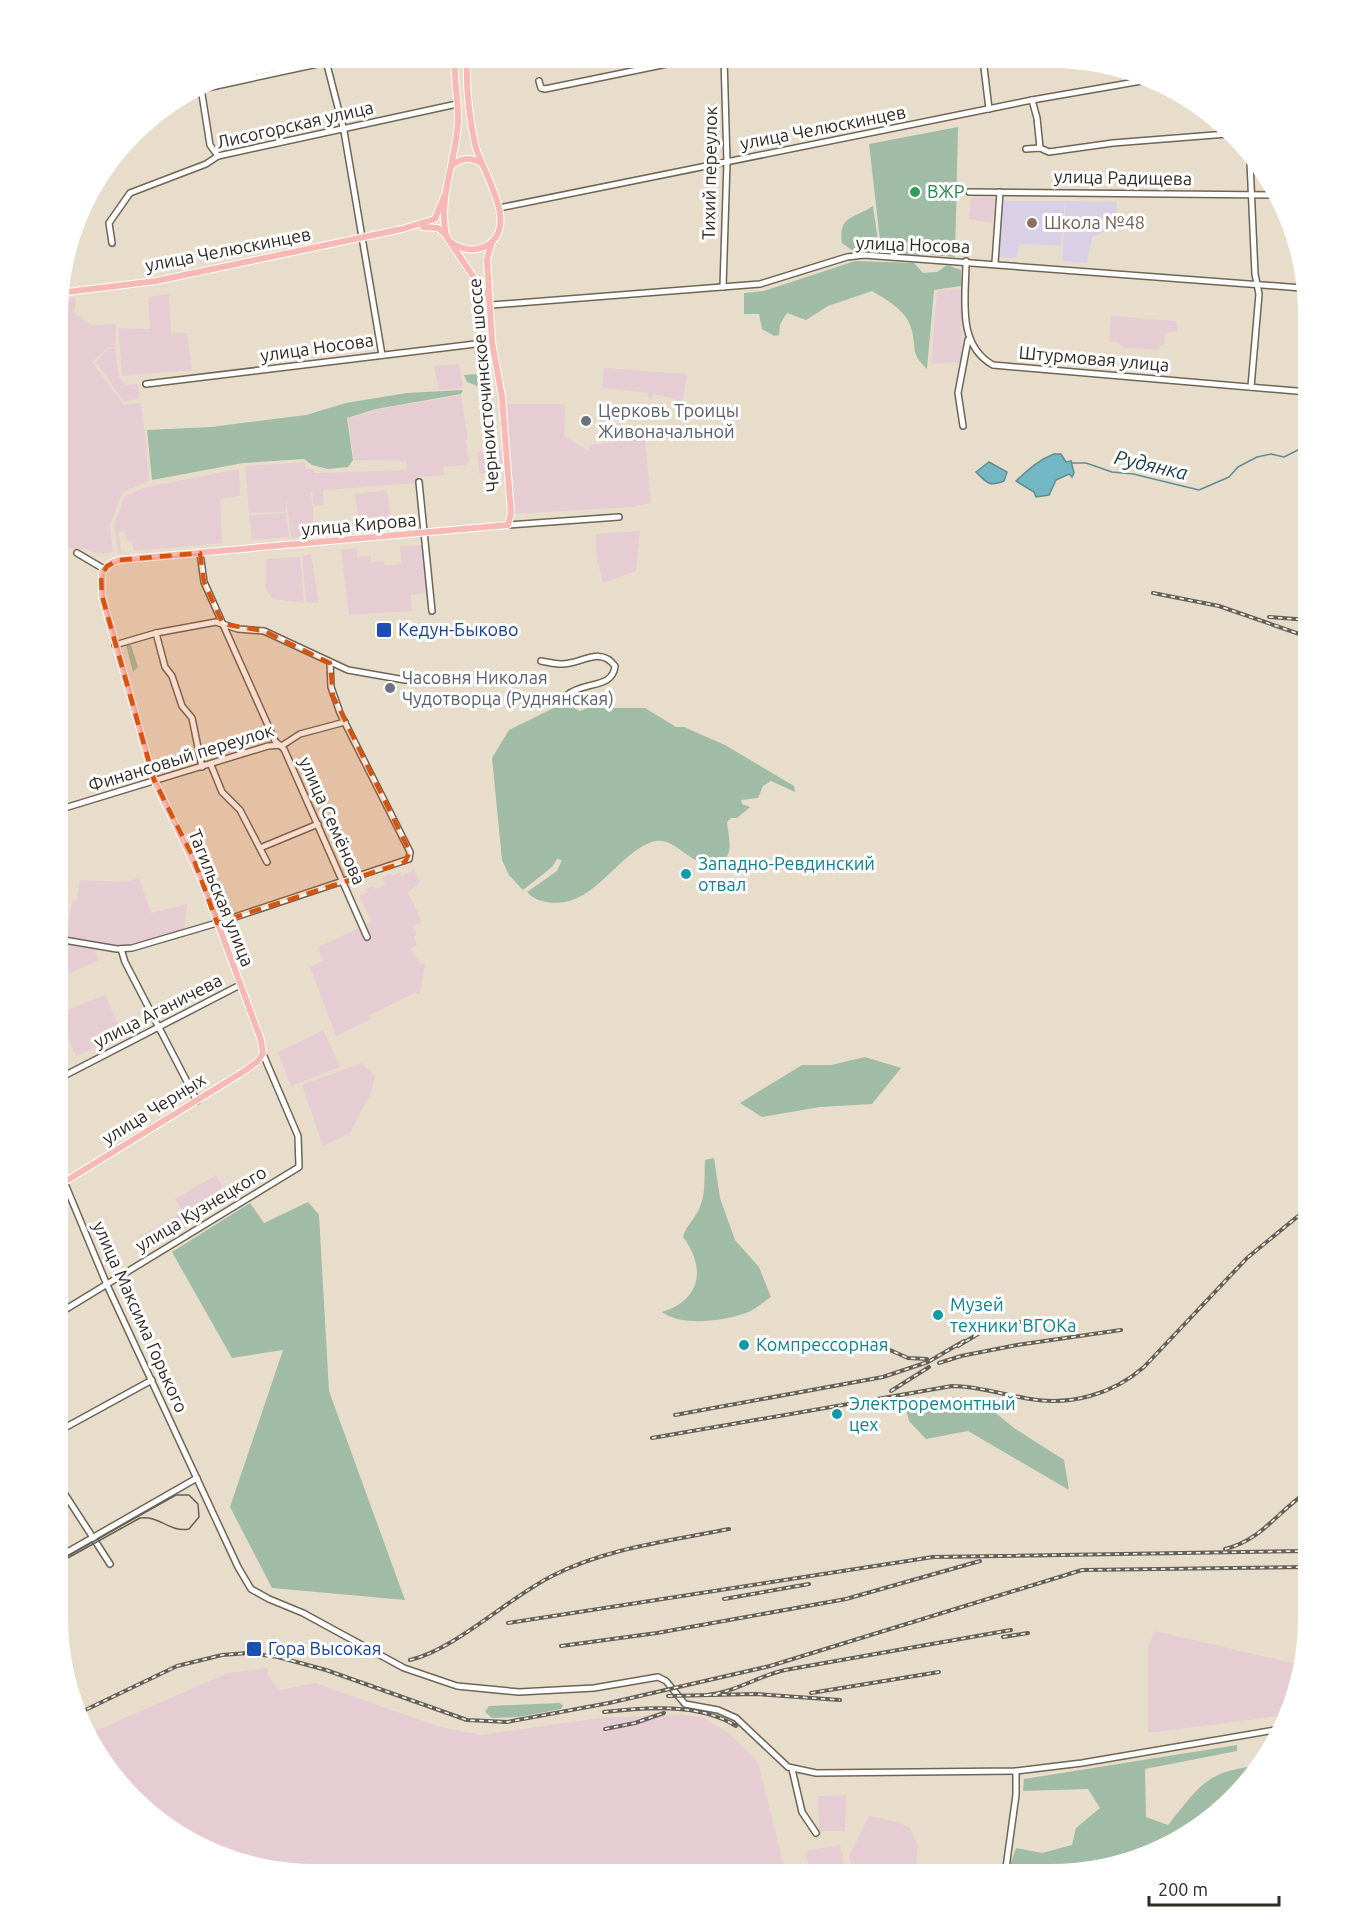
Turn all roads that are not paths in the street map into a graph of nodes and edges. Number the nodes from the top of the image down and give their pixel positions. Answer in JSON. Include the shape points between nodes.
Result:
{"nodes":[{"id":1,"x":327,"y":68,"type":"edge"},
{"id":2,"x":455,"y":68,"type":"edge"},
{"id":3,"x":468,"y":68,"type":"edge"},
{"id":4,"x":649,"y":68,"type":"edge"},
{"id":5,"x":724,"y":68,"type":"edge"},
{"id":6,"x":983,"y":68,"type":"edge"},
{"id":7,"x":281,"y":70,"type":"edge"},
{"id":8,"x":237,"y":80,"type":"edge"},
{"id":9,"x":539,"y":81,"type":"dead end"},
{"id":10,"x":1135,"y":82,"type":"edge"},
{"id":11,"x":203,"y":94,"type":"edge"},
{"id":12,"x":1032,"y":100,"type":"junction"},
{"id":13,"x":457,"y":104,"type":"junction"},
{"id":14,"x":989,"y":109,"type":"junction"},
{"id":15,"x":343,"y":127,"type":"junction"},
{"id":16,"x":1220,"y":135,"type":"edge"},
{"id":17,"x":1040,"y":148,"type":"junction"},
{"id":18,"x":1026,"y":149,"type":"dead end"},
{"id":19,"x":218,"y":156,"type":"junction"},
{"id":20,"x":727,"y":162,"type":"junction"},
{"id":21,"x":485,"y":167,"type":"junction"},
{"id":22,"x":450,"y":169,"type":"junction"},
{"id":23,"x":1250,"y":169,"type":"edge"},
{"id":24,"x":969,"y":192,"type":"dead end"},
{"id":25,"x":1000,"y":192,"type":"junction"},
{"id":26,"x":1251,"y":195,"type":"junction"},
{"id":27,"x":1267,"y":195,"type":"edge"},
{"id":28,"x":444,"y":197,"type":"junction"},
{"id":29,"x":499,"y":208,"type":"junction"},
{"id":30,"x":402,"y":229,"type":"junction"},
{"id":31,"x":446,"y":236,"type":"junction"},
{"id":32,"x":364,"y":238,"type":"junction"},
{"id":33,"x":492,"y":242,"type":"junction"},
{"id":34,"x":111,"y":243,"type":"dead end"},
{"id":35,"x":451,"y":243,"type":"junction"},
{"id":36,"x":966,"y":261,"type":"junction"},
{"id":37,"x":995,"y":263,"type":"junction"},
{"id":38,"x":1258,"y":284,"type":"junction"},
{"id":39,"x":723,"y":287,"type":"junction"},
{"id":40,"x":1296,"y":287,"type":"edge"},
{"id":41,"x":69,"y":292,"type":"edge"},
{"id":42,"x":490,"y":303,"type":"junction"},
{"id":43,"x":968,"y":340,"type":"junction"},
{"id":44,"x":492,"y":342,"type":"junction"},
{"id":45,"x":382,"y":355,"type":"junction"},
{"id":46,"x":146,"y":384,"type":"dead end"},
{"id":47,"x":1251,"y":387,"type":"junction"},
{"id":48,"x":1298,"y":391,"type":"edge"},
{"id":49,"x":963,"y":426,"type":"dead end"},
{"id":50,"x":419,"y":482,"type":"dead end"},
{"id":51,"x":619,"y":517,"type":"dead end"},
{"id":52,"x":508,"y":525,"type":"junction"},
{"id":53,"x":423,"y":534,"type":"junction"},
{"id":54,"x":76,"y":553,"type":"dead end"},
{"id":55,"x":200,"y":553,"type":"junction"},
{"id":56,"x":104,"y":569,"type":"junction"},
{"id":57,"x":432,"y":611,"type":"dead end"},
{"id":58,"x":223,"y":624,"type":"junction"},
{"id":59,"x":156,"y":633,"type":"junction"},
{"id":60,"x":115,"y":645,"type":"junction"},
{"id":61,"x":541,"y":660,"type":"dead end"},
{"id":62,"x":330,"y":663,"type":"junction"},
{"id":63,"x":405,"y":680,"type":"dead end"},
{"id":64,"x":567,"y":695,"type":"dead end"},
{"id":65,"x":345,"y":722,"type":"junction"},
{"id":66,"x":279,"y":745,"type":"junction"},
{"id":67,"x":211,"y":765,"type":"junction"},
{"id":68,"x":202,"y":767,"type":"junction"},
{"id":69,"x":154,"y":780,"type":"junction"},
{"id":70,"x":68,"y":807,"type":"edge"},
{"id":71,"x":318,"y":824,"type":"junction"},
{"id":72,"x":260,"y":848,"type":"junction"},
{"id":73,"x":267,"y":862,"type":"dead end"},
{"id":74,"x":344,"y":882,"type":"junction"},
{"id":75,"x":217,"y":923,"type":"junction"},
{"id":76,"x":367,"y":937,"type":"dead end"},
{"id":77,"x":68,"y":941,"type":"edge"},
{"id":78,"x":121,"y":949,"type":"junction"},
{"id":79,"x":240,"y":985,"type":"junction"},
{"id":80,"x":161,"y":1026,"type":"junction"},
{"id":81,"x":263,"y":1054,"type":"junction"},
{"id":82,"x":68,"y":1074,"type":"edge"},
{"id":83,"x":198,"y":1101,"type":"junction"},
{"id":84,"x":299,"y":1167,"type":"joint"},
{"id":85,"x":68,"y":1180,"type":"edge"},
{"id":86,"x":68,"y":1189,"type":"edge"},
{"id":87,"x":107,"y":1285,"type":"junction"},
{"id":88,"x":68,"y":1308,"type":"edge"},
{"id":89,"x":152,"y":1380,"type":"junction"},
{"id":90,"x":68,"y":1426,"type":"edge"},
{"id":91,"x":196,"y":1478,"type":"junction"},
{"id":92,"x":68,"y":1500,"type":"edge"},
{"id":93,"x":91,"y":1539,"type":"junction"},
{"id":94,"x":68,"y":1552,"type":"edge"},
{"id":95,"x":110,"y":1564,"type":"dead end"},
{"id":96,"x":1270,"y":1731,"type":"edge"},
{"id":97,"x":792,"y":1769,"type":"junction"},
{"id":98,"x":1016,"y":1771,"type":"junction"},
{"id":99,"x":816,"y":1833,"type":"dead end"},
{"id":100,"x":1007,"y":1864,"type":"edge"}],
"edges":[{"from":1,"to":15,"type":"street"},
{"from":2,"to":13,"type":"main road"},
{"from":3,"to":21,"type":"main road","via":[[473,137]]},
{"from":4,"to":9,"type":"street","via":[[545,90]]},
{"from":5,"to":20,"type":"street","name":"Тихий переулок"},
{"from":6,"to":14,"type":"street"},
{"from":7,"to":8,"type":"street"},
{"from":10,"to":12,"type":"street","name":"улица Челюскинцев"},
{"from":11,"to":19,"type":"street","via":[[210,145]]},
{"from":12,"to":14,"type":"street","name":"улица Челюскинцев"},
{"from":12,"to":17,"type":"street"},
{"from":13,"to":15,"type":"street","name":"Лисогорская улица"},
{"from":13,"to":22,"type":"main road"},
{"from":14,"to":20,"type":"street","name":"улица Челюскинцев"},
{"from":15,"to":19,"type":"street","name":"Лисогорская улица"},
{"from":15,"to":32,"type":"street"},
{"from":16,"to":17,"type":"street","via":[[1113,142],[1049,152]]},
{"from":17,"to":18,"type":"street"},
{"from":19,"to":34,"type":"street","name":"Лисогорская улица","via":[[130,193],[109,223]]},
{"from":20,"to":29,"type":"street","name":"улица Челюскинцев"},
{"from":20,"to":39,"type":"street","name":"Тихий переулок"},
{"from":21,"to":22,"type":"main road","via":[[471,158],[460,160]]},
{"from":21,"to":29,"type":"main road"},
{"from":22,"to":28,"type":"main road"},
{"from":23,"to":26,"type":"street"},
{"from":24,"to":25,"type":"street","name":"улица Радищева"},
{"from":25,"to":26,"type":"street","name":"улица Радищева"},
{"from":25,"to":37,"type":"street"},
{"from":26,"to":27,"type":"street","name":"улица Радищева"},
{"from":26,"to":38,"type":"street"},
{"from":28,"to":30,"type":"main road","name":"улица Челюскинцев","via":[[435,219]]},
{"from":28,"to":31,"type":"main road"},
{"from":29,"to":33,"type":"main road"},
{"from":30,"to":31,"type":"main road","name":"улица Челюскинцев","via":[[431,226]]},
{"from":30,"to":32,"type":"main road","name":"улица Челюскинцев"},
{"from":31,"to":35,"type":"main road"},
{"from":32,"to":41,"type":"main road","name":"улица Челюскинцев","via":[[156,281]]},
{"from":32,"to":45,"type":"street"},
{"from":33,"to":35,"type":"main road","via":[[471,250]]},
{"from":33,"to":42,"type":"main road","name":"Черноисточинское шоссе","via":[[487,259]]},
{"from":35,"to":42,"type":"main road"},
{"from":36,"to":37,"type":"street","name":"улица Носова"},
{"from":36,"to":39,"type":"street","name":"улица Носова","via":[[855,256],[774,281]]},
{"from":36,"to":43,"type":"street"},
{"from":37,"to":38,"type":"street","name":"улица Носова"},
{"from":38,"to":40,"type":"street","name":"улица Носова"},
{"from":38,"to":47,"type":"street"},
{"from":39,"to":42,"type":"street","name":"улица Носова"},
{"from":42,"to":44,"type":"main road","name":"Черноисточинское шоссе"},
{"from":43,"to":47,"type":"street","name":"Штурмовая улица","via":[[979,355],[1000,367]]},
{"from":43,"to":49,"type":"street","via":[[958,393]]},
{"from":44,"to":45,"type":"street","name":"улица Носова"},
{"from":44,"to":52,"type":"main road","name":"Черноисточинское шоссе","via":[[506,436],[511,513]]},
{"from":45,"to":46,"type":"street","name":"улица Носова"},
{"from":47,"to":48,"type":"street","name":"Штурмовая улица"},
{"from":50,"to":53,"type":"street"},
{"from":51,"to":52,"type":"street","name":"улица Кирова"},
{"from":52,"to":53,"type":"main road","name":"улица Кирова"},
{"from":53,"to":55,"type":"main road","name":"улица Кирова"},
{"from":53,"to":57,"type":"street"},
{"from":54,"to":56,"type":"street"},
{"from":55,"to":56,"type":"main road","name":"улица Кирова","via":[[119,560]]},
{"from":55,"to":58,"type":"street","name":"улица Семёнова","via":[[204,582]]},
{"from":56,"to":60,"type":"main road","name":"Тагильская улица","via":[[100,588]]},
{"from":58,"to":59,"type":"street","via":[[214,622]]},
{"from":58,"to":62,"type":"street","via":[[264,631]]},
{"from":58,"to":66,"type":"street","name":"улица Семёнова"},
{"from":59,"to":60,"type":"street"},
{"from":59,"to":68,"type":"street","via":[[165,667],[182,706],[192,718]]},
{"from":60,"to":69,"type":"main road","name":"Тагильская улица"},
{"from":61,"to":64,"type":"street","via":[[561,664],[598,656],[611,660],[615,670],[610,679],[577,687]]},
{"from":62,"to":63,"type":"street"},
{"from":62,"to":65,"type":"street","via":[[331,687]]},
{"from":65,"to":66,"type":"street","name":"Финансовый переулок","via":[[300,734]]},
{"from":65,"to":74,"type":"street","via":[[410,855],[405,862]]},
{"from":66,"to":67,"type":"street","name":"Финансовый переулок"},
{"from":66,"to":71,"type":"street","name":"улица Семёнова"},
{"from":67,"to":68,"type":"street","name":"Финансовый переулок"},
{"from":67,"to":72,"type":"street","via":[[226,798],[240,810]]},
{"from":68,"to":69,"type":"street","name":"Финансовый переулок"},
{"from":69,"to":70,"type":"street","name":"Финансовый переулок"},
{"from":69,"to":75,"type":"main road","name":"Тагильская улица","via":[[193,857]]},
{"from":71,"to":72,"type":"street"},
{"from":71,"to":74,"type":"street","name":"улица Семёнова"},
{"from":72,"to":73,"type":"street"},
{"from":74,"to":75,"type":"street"},
{"from":74,"to":76,"type":"street","name":"улица Семёнова"},
{"from":75,"to":78,"type":"street"},
{"from":75,"to":79,"type":"main road","name":"Тагильская улица"},
{"from":77,"to":78,"type":"street"},
{"from":78,"to":80,"type":"street"},
{"from":79,"to":80,"type":"street","name":"улица Аганичева"},
{"from":79,"to":81,"type":"main road","name":"Тагильская улица"},
{"from":80,"to":82,"type":"street","name":"улица Аганичева"},
{"from":80,"to":83,"type":"street"},
{"from":81,"to":83,"type":"main road","name":"улица Черных","via":[[256,1063]]},
{"from":81,"to":84,"type":"street","name":"Тагильская улица","via":[[298,1136]]},
{"from":83,"to":85,"type":"main road","name":"улица Черных"},
{"from":84,"to":87,"type":"street","name":"улица Кузнецкого"},
{"from":86,"to":87,"type":"street","name":"улица Максима Горького"},
{"from":87,"to":88,"type":"street","name":"улица Кузнецкого"},
{"from":87,"to":89,"type":"street","name":"улица Максима Горького"},
{"from":89,"to":90,"type":"street"},
{"from":89,"to":91,"type":"street","name":"улица Максима Горького"},
{"from":91,"to":93,"type":"street"},
{"from":91,"to":97,"type":"street","name":"улица Максима Горького","via":[[251,1588],[404,1668],[457,1686],[519,1692],[594,1688],[658,1677],[685,1704],[736,1718]]},
{"from":92,"to":93,"type":"street"},
{"from":93,"to":94,"type":"street"},
{"from":93,"to":95,"type":"street"},
{"from":96,"to":98,"type":"street"},
{"from":97,"to":98,"type":"street","via":[[841,1775]]},
{"from":97,"to":99,"type":"street","via":[[802,1812]]},
{"from":98,"to":100,"type":"street"}]}
